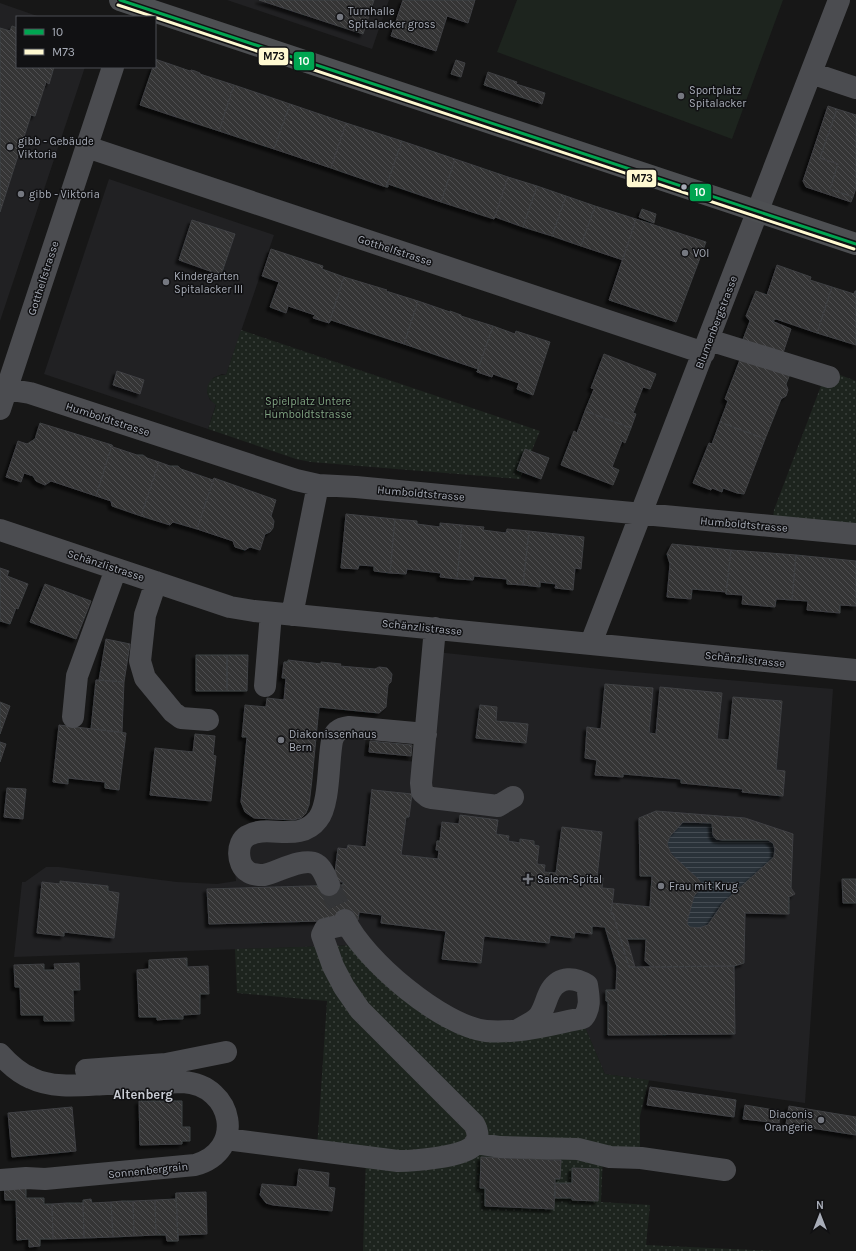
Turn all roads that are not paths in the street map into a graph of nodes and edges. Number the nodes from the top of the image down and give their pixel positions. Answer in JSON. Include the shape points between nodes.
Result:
{"nodes":[{"id":1,"x":839,"y":0,"type":"edge"},
{"id":2,"x":130,"y":5,"type":"edge"},
{"id":3,"x":114,"y":68,"type":"edge"},
{"id":4,"x":811,"y":73,"type":"junction"},
{"id":5,"x":856,"y":88,"type":"edge"},
{"id":6,"x":87,"y":147,"type":"junction"},
{"id":7,"x":757,"y":212,"type":"junction"},
{"id":8,"x":856,"y":244,"type":"edge"},
{"id":9,"x":706,"y":346,"type":"junction"},
{"id":10,"x":829,"y":377,"type":"dead end"},
{"id":11,"x":2,"y":395,"type":"edge"},
{"id":12,"x":318,"y":484,"type":"junction"},
{"id":13,"x":642,"y":514,"type":"junction"},
{"id":14,"x":0,"y":530,"type":"edge"},
{"id":15,"x":856,"y":534,"type":"edge"},
{"id":16,"x":116,"y":568,"type":"junction"},
{"id":17,"x":156,"y":582,"type":"junction"},
{"id":18,"x":271,"y":612,"type":"junction"},
{"id":19,"x":292,"y":614,"type":"junction"},
{"id":20,"x":435,"y":628,"type":"junction"},
{"id":21,"x":591,"y":643,"type":"junction"},
{"id":22,"x":856,"y":670,"type":"edge"},
{"id":23,"x":265,"y":686,"type":"dead end"},
{"id":24,"x":73,"y":717,"type":"dead end"},
{"id":25,"x":208,"y":720,"type":"dead end"},
{"id":26,"x":426,"y":734,"type":"junction"},
{"id":27,"x":513,"y":797,"type":"dead end"},
{"id":28,"x":330,"y":885,"type":"tunnel mouth"},
{"id":29,"x":518,"y":1030,"type":"dead end"},
{"id":30,"x":226,"y":1052,"type":"dead end"},
{"id":31,"x":0,"y":1054,"type":"edge"},
{"id":32,"x":32,"y":1079,"type":"junction"},
{"id":33,"x":226,"y":1139,"type":"junction"},
{"id":34,"x":475,"y":1144,"type":"junction"},
{"id":35,"x":724,"y":1170,"type":"dead end"},
{"id":36,"x":0,"y":1180,"type":"edge"}],
"edges":[{"from":1,"to":4,"type":"street","name":"Blumenbergstrasse"},
{"from":2,"to":7,"type":"main road"},
{"from":3,"to":6,"type":"street","name":"Gotthelfstrasse"},
{"from":4,"to":5,"type":"street"},
{"from":4,"to":7,"type":"street","name":"Blumenbergstrasse"},
{"from":6,"to":9,"type":"street","name":"Gotthelfstrasse"},
{"from":6,"to":11,"type":"street","name":"Gotthelfstrasse"},
{"from":7,"to":8,"type":"main road"},
{"from":7,"to":9,"type":"street","name":"Blumenbergstrasse"},
{"from":9,"to":10,"type":"street","name":"Gotthelfstrasse"},
{"from":9,"to":13,"type":"street","name":"Blumenbergstrasse"},
{"from":11,"to":12,"type":"street","name":"Humboldtstrasse","via":[[30,393],[296,480]]},
{"from":12,"to":13,"type":"street","name":"Humboldtstrasse"},
{"from":12,"to":19,"type":"street"},
{"from":13,"to":15,"type":"street","name":"Humboldtstrasse"},
{"from":13,"to":21,"type":"street","name":"Blumenbergstrasse"},
{"from":14,"to":16,"type":"street","name":"Schänzlistrasse"},
{"from":16,"to":17,"type":"street","name":"Schänzlistrasse"},
{"from":16,"to":24,"type":"street","via":[[77,676]]},
{"from":17,"to":18,"type":"street","name":"Schänzlistrasse","via":[[230,607]]},
{"from":17,"to":25,"type":"street","via":[[145,614],[140,661],[145,678],[180,718]]},
{"from":18,"to":19,"type":"street","name":"Schänzlistrasse"},
{"from":18,"to":23,"type":"street"},
{"from":19,"to":20,"type":"street","name":"Schänzlistrasse"},
{"from":20,"to":21,"type":"street","name":"Schänzlistrasse"},
{"from":20,"to":26,"type":"street"},
{"from":21,"to":22,"type":"street","name":"Schänzlistrasse"},
{"from":26,"to":27,"type":"street","via":[[421,788],[428,797],[498,806]]},
{"from":26,"to":28,"type":"street","via":[[349,727],[338,730],[333,735],[325,798],[318,819],[311,826],[299,831],[259,832],[248,835],[241,842],[241,864],[252,874],[264,875],[302,862],[310,862],[321,869]]},
{"from":29,"to":34,"type":"street","via":[[496,1032],[460,1023],[411,993],[361,945],[346,922],[325,929],[322,935],[333,966],[360,1010],[474,1124],[478,1130]]},
{"from":30,"to":32,"type":"street","via":[[166,1064],[104,1070],[55,1071]]},
{"from":31,"to":32,"type":"street","via":[[8,1063]]},
{"from":32,"to":33,"type":"street","via":[[72,1085],[183,1082],[198,1084],[211,1091],[223,1107],[228,1125]]},
{"from":33,"to":34,"type":"street","via":[[398,1160],[441,1157],[461,1152]]},
{"from":33,"to":36,"type":"street","name":"Sonnenbergrain","via":[[213,1157],[202,1163],[187,1166],[45,1179]]},
{"from":34,"to":35,"type":"street","via":[[578,1149],[610,1157],[641,1158]]}]}
